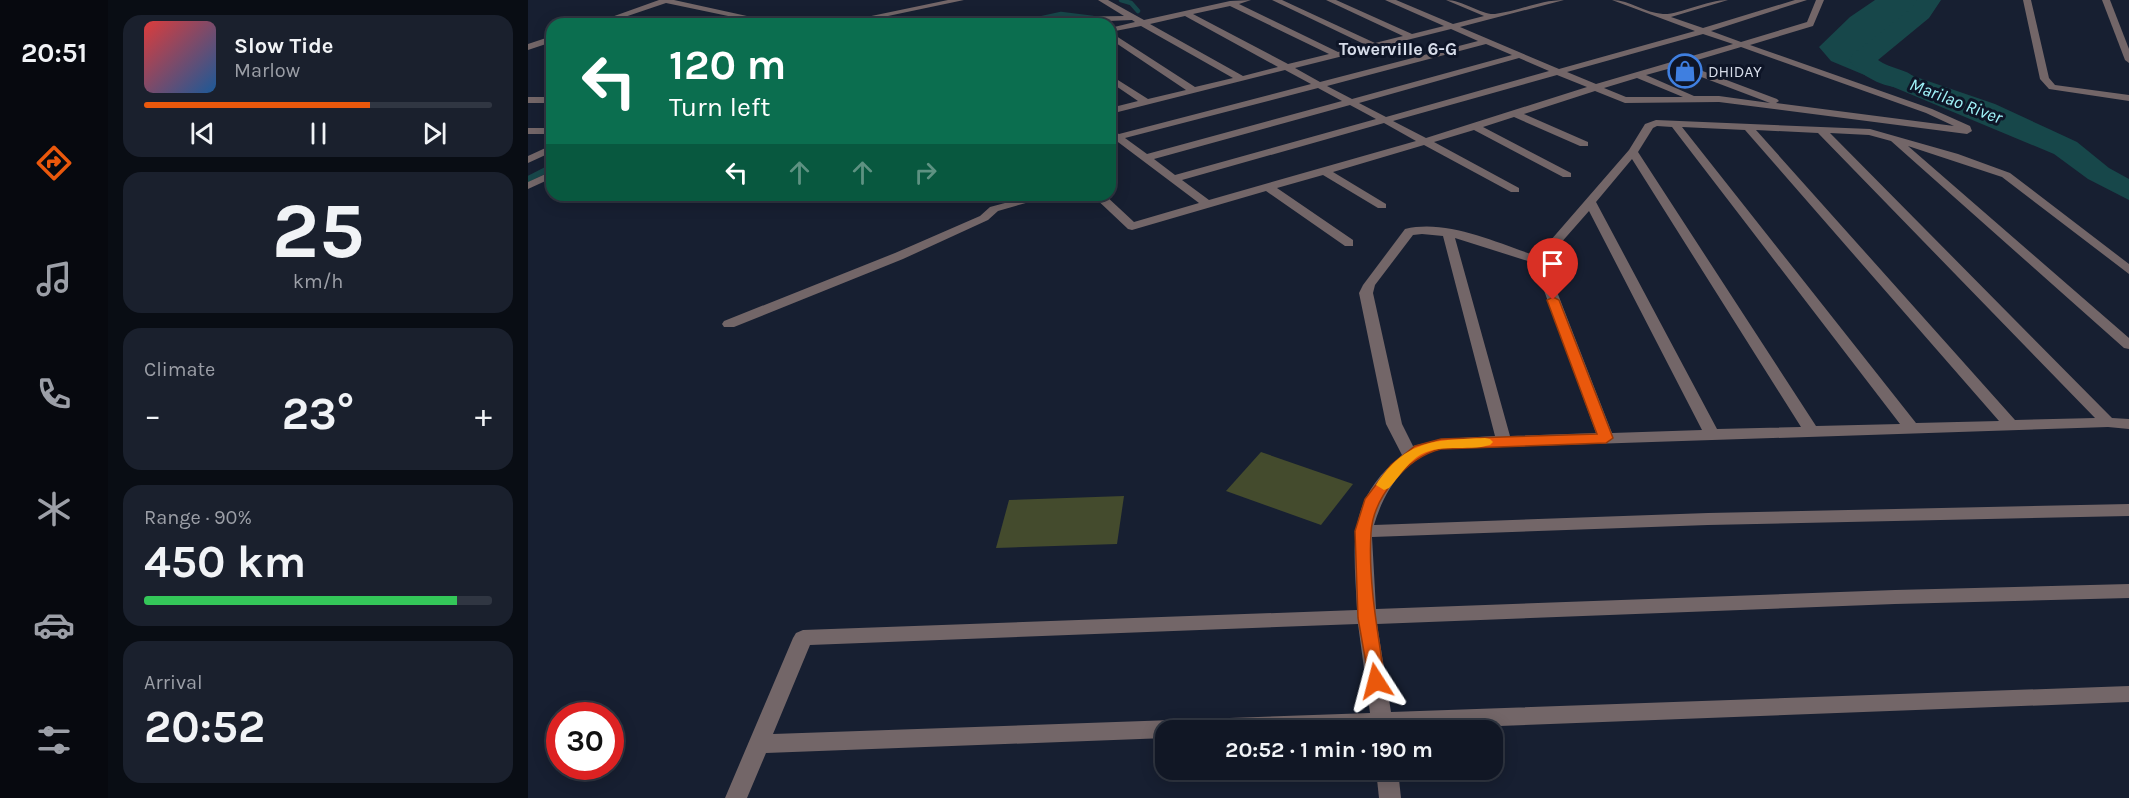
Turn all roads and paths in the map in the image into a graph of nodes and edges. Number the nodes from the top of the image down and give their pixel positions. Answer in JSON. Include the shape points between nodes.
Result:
{"nodes":[{"id":1,"x":689,"y":0,"type":"edge"},
{"id":2,"x":922,"y":0,"type":"edge"},
{"id":3,"x":960,"y":0,"type":"edge"},
{"id":4,"x":1102,"y":0,"type":"edge"},
{"id":5,"x":1247,"y":0,"type":"edge"},
{"id":6,"x":1276,"y":0,"type":"edge"},
{"id":7,"x":1330,"y":0,"type":"edge"},
{"id":8,"x":1389,"y":0,"type":"edge"},
{"id":9,"x":1450,"y":0,"type":"edge"},
{"id":10,"x":1559,"y":0,"type":"edge"},
{"id":11,"x":1616,"y":0,"type":"edge"},
{"id":12,"x":1645,"y":0,"type":"edge"},
{"id":13,"x":1724,"y":0,"type":"edge"},
{"id":14,"x":1803,"y":0,"type":"edge"},
{"id":15,"x":1820,"y":0,"type":"edge"},
{"id":16,"x":2027,"y":0,"type":"edge"},
{"id":17,"x":2106,"y":0,"type":"edge"},
{"id":18,"x":666,"y":1,"type":"edge"},
{"id":19,"x":1230,"y":3,"type":"junction"},
{"id":20,"x":1515,"y":4,"type":"dead end"},
{"id":21,"x":1629,"y":4,"type":"junction"},
{"id":22,"x":931,"y":6,"type":"junction"},
{"id":23,"x":1526,"y":9,"type":"junction"},
{"id":24,"x":1185,"y":14,"type":"junction"},
{"id":25,"x":1664,"y":16,"type":"junction"},
{"id":26,"x":1492,"y":17,"type":"junction"},
{"id":27,"x":614,"y":18,"type":"edge"},
{"id":28,"x":750,"y":18,"type":"edge"},
{"id":29,"x":868,"y":18,"type":"edge"},
{"id":30,"x":1116,"y":18,"type":"edge"},
{"id":31,"x":1134,"y":18,"type":"junction"},
{"id":32,"x":1143,"y":23,"type":"junction"},
{"id":33,"x":1453,"y":27,"type":"junction"},
{"id":34,"x":1116,"y":29,"type":"edge"},
{"id":35,"x":1703,"y":31,"type":"junction"},
{"id":36,"x":1411,"y":37,"type":"junction"},
{"id":37,"x":1116,"y":39,"type":"edge"},
{"id":38,"x":546,"y":41,"type":"edge"},
{"id":39,"x":1488,"y":41,"type":"junction"},
{"id":40,"x":1743,"y":45,"type":"junction"},
{"id":41,"x":1374,"y":46,"type":"junction"},
{"id":42,"x":528,"y":47,"type":"edge"},
{"id":43,"x":1337,"y":55,"type":"junction"},
{"id":44,"x":1522,"y":55,"type":"junction"},
{"id":45,"x":2129,"y":60,"type":"edge"},
{"id":46,"x":1675,"y":64,"type":"junction"},
{"id":47,"x":1285,"y":68,"type":"junction"},
{"id":48,"x":1560,"y":71,"type":"junction"},
{"id":49,"x":1637,"y":75,"type":"junction"},
{"id":50,"x":1242,"y":79,"type":"junction"},
{"id":51,"x":1116,"y":82,"type":"edge"},
{"id":52,"x":1316,"y":85,"type":"junction"},
{"id":53,"x":1597,"y":87,"type":"junction"},
{"id":54,"x":1194,"y":91,"type":"junction"},
{"id":55,"x":2129,"y":98,"type":"edge"},
{"id":56,"x":1697,"y":99,"type":"junction"},
{"id":57,"x":528,"y":100,"type":"edge"},
{"id":58,"x":546,"y":100,"type":"edge"},
{"id":59,"x":1146,"y":102,"type":"junction"},
{"id":60,"x":1349,"y":102,"type":"junction"},
{"id":61,"x":1793,"y":109,"type":"junction"},
{"id":62,"x":1116,"y":110,"type":"edge"},
{"id":63,"x":1514,"y":113,"type":"junction"},
{"id":64,"x":1383,"y":120,"type":"junction"},
{"id":65,"x":1674,"y":123,"type":"junction"},
{"id":66,"x":1747,"y":126,"type":"junction"},
{"id":67,"x":1476,"y":127,"type":"junction"},
{"id":68,"x":1820,"y":128,"type":"junction"},
{"id":69,"x":528,"y":131,"type":"edge"},
{"id":70,"x":546,"y":131,"type":"edge"},
{"id":71,"x":1116,"y":134,"type":"edge"},
{"id":72,"x":1116,"y":136,"type":"edge"},
{"id":73,"x":1892,"y":138,"type":"junction"},
{"id":74,"x":1425,"y":142,"type":"junction"},
{"id":75,"x":1584,"y":144,"type":"dead end"},
{"id":76,"x":546,"y":151,"type":"edge"},
{"id":77,"x":1633,"y":152,"type":"junction"},
{"id":78,"x":1146,"y":158,"type":"junction"},
{"id":79,"x":528,"y":160,"type":"edge"},
{"id":80,"x":1326,"y":172,"type":"junction"},
{"id":81,"x":1567,"y":175,"type":"dead end"},
{"id":82,"x":546,"y":177,"type":"edge"},
{"id":83,"x":1174,"y":179,"type":"junction"},
{"id":84,"x":528,"y":186,"type":"edge"},
{"id":85,"x":1268,"y":187,"type":"junction"},
{"id":86,"x":1515,"y":190,"type":"dead end"},
{"id":87,"x":1025,"y":201,"type":"edge"},
{"id":88,"x":1105,"y":201,"type":"edge"},
{"id":89,"x":1590,"y":202,"type":"junction"},
{"id":90,"x":1208,"y":205,"type":"junction"},
{"id":91,"x":1382,"y":206,"type":"dead end"},
{"id":92,"x":1448,"y":233,"type":"junction"},
{"id":93,"x":1349,"y":243,"type":"dead end"},
{"id":94,"x":1539,"y":261,"type":"junction"},
{"id":95,"x":2129,"y":270,"type":"edge"},
{"id":96,"x":729,"y":324,"type":"dead end"},
{"id":97,"x":2129,"y":345,"type":"edge"},
{"id":98,"x":2108,"y":422,"type":"junction"},
{"id":99,"x":2129,"y":424,"type":"edge"},
{"id":100,"x":2012,"y":426,"type":"junction"},
{"id":101,"x":1912,"y":429,"type":"junction"},
{"id":102,"x":1812,"y":432,"type":"junction"},
{"id":103,"x":1712,"y":434,"type":"junction"},
{"id":104,"x":1606,"y":438,"type":"junction"},
{"id":105,"x":1504,"y":441,"type":"junction"},
{"id":106,"x":1410,"y":455,"type":"junction"},
{"id":107,"x":2129,"y":510,"type":"edge"},
{"id":108,"x":1363,"y":531,"type":"junction"},
{"id":109,"x":2129,"y":591,"type":"edge"},
{"id":110,"x":1367,"y":618,"type":"junction"},
{"id":111,"x":2129,"y":694,"type":"edge"},
{"id":112,"x":1382,"y":720,"type":"edge"},
{"id":113,"x":1503,"y":721,"type":"edge"},
{"id":114,"x":1155,"y":733,"type":"edge"},
{"id":115,"x":761,"y":744,"type":"junction"},
{"id":116,"x":1388,"y":780,"type":"edge"},
{"id":117,"x":736,"y":798,"type":"edge"},
{"id":118,"x":1390,"y":798,"type":"edge"}],
"edges":[{"from":1,"to":18,"type":"street"},
{"from":2,"to":22,"type":"street"},
{"from":3,"to":22,"type":"street"},
{"from":4,"to":31,"type":"street"},
{"from":5,"to":19,"type":"street"},
{"from":6,"to":41,"type":"street"},
{"from":7,"to":36,"type":"street"},
{"from":8,"to":33,"type":"street"},
{"from":9,"to":26,"type":"street"},
{"from":10,"to":23,"type":"street"},
{"from":11,"to":21,"type":"street"},
{"from":12,"to":21,"type":"street"},
{"from":13,"to":25,"type":"street"},
{"from":14,"to":35,"type":"street"},
{"from":15,"to":40,"type":"street","via":[[1810,24]]},
{"from":16,"to":55,"type":"street","via":[[2045,79],[2052,87]]},
{"from":17,"to":45,"type":"street"},
{"from":18,"to":27,"type":"street"},
{"from":18,"to":28,"type":"street"},
{"from":19,"to":24,"type":"street"},
{"from":19,"to":43,"type":"street"},
{"from":20,"to":23,"type":"street"},
{"from":21,"to":25,"type":"street"},
{"from":22,"to":29,"type":"street"},
{"from":23,"to":26,"type":"street"},
{"from":24,"to":32,"type":"street"},
{"from":24,"to":47,"type":"street"},
{"from":25,"to":35,"type":"street"},
{"from":26,"to":33,"type":"street"},
{"from":30,"to":31,"type":"street"},
{"from":31,"to":32,"type":"street"},
{"from":32,"to":34,"type":"street"},
{"from":32,"to":50,"type":"street"},
{"from":33,"to":36,"type":"street"},
{"from":33,"to":39,"type":"street"},
{"from":35,"to":40,"type":"street"},
{"from":35,"to":48,"type":"street"},
{"from":36,"to":41,"type":"street"},
{"from":37,"to":54,"type":"street"},
{"from":38,"to":42,"type":"street"},
{"from":39,"to":44,"type":"street"},
{"from":39,"to":52,"type":"street"},
{"from":40,"to":46,"type":"street"},
{"from":40,"to":61,"type":"street","via":[[1929,111],[1967,130]]},
{"from":41,"to":43,"type":"street"},
{"from":43,"to":47,"type":"street"},
{"from":44,"to":48,"type":"street"},
{"from":44,"to":60,"type":"street"},
{"from":46,"to":49,"type":"street"},
{"from":46,"to":61,"type":"street"},
{"from":47,"to":50,"type":"street"},
{"from":47,"to":52,"type":"street"},
{"from":48,"to":53,"type":"street"},
{"from":48,"to":64,"type":"street"},
{"from":49,"to":53,"type":"street"},
{"from":49,"to":56,"type":"street"},
{"from":50,"to":54,"type":"street"},
{"from":51,"to":59,"type":"street"},
{"from":52,"to":60,"type":"street"},
{"from":52,"to":71,"type":"street"},
{"from":53,"to":56,"type":"street","via":[[1625,100]]},
{"from":53,"to":63,"type":"street"},
{"from":54,"to":59,"type":"street"},
{"from":56,"to":61,"type":"street"},
{"from":57,"to":58,"type":"street"},
{"from":59,"to":62,"type":"street"},
{"from":60,"to":64,"type":"street"},
{"from":60,"to":78,"type":"street"},
{"from":63,"to":67,"type":"street"},
{"from":63,"to":75,"type":"street"},
{"from":64,"to":74,"type":"street"},
{"from":64,"to":83,"type":"street"},
{"from":65,"to":66,"type":"street"},
{"from":65,"to":77,"type":"street","via":[[1649,126]]},
{"from":65,"to":101,"type":"street"},
{"from":66,"to":68,"type":"street"},
{"from":66,"to":100,"type":"street"},
{"from":67,"to":74,"type":"street"},
{"from":67,"to":81,"type":"street"},
{"from":68,"to":73,"type":"street"},
{"from":68,"to":98,"type":"street"},
{"from":69,"to":70,"type":"street"},
{"from":72,"to":78,"type":"street"},
{"from":73,"to":95,"type":"street","via":[[2006,175]]},
{"from":73,"to":97,"type":"street"},
{"from":74,"to":80,"type":"street"},
{"from":74,"to":86,"type":"street"},
{"from":76,"to":79,"type":"street"},
{"from":77,"to":89,"type":"street"},
{"from":77,"to":102,"type":"street"},
{"from":78,"to":83,"type":"street"},
{"from":80,"to":85,"type":"street"},
{"from":80,"to":91,"type":"street"},
{"from":82,"to":84,"type":"street"},
{"from":83,"to":90,"type":"street"},
{"from":85,"to":90,"type":"street"},
{"from":85,"to":93,"type":"street"},
{"from":87,"to":96,"type":"street","via":[[994,209],[984,218],[899,256]]},
{"from":88,"to":90,"type":"street","via":[[1132,226]]},
{"from":89,"to":94,"type":"street"},
{"from":89,"to":103,"type":"street"},
{"from":92,"to":94,"type":"street"},
{"from":92,"to":105,"type":"street"},
{"from":92,"to":106,"type":"street","via":[[1419,229],[1409,232],[1366,293],[1394,424]]},
{"from":94,"to":104,"type":"street"},
{"from":98,"to":99,"type":"street"},
{"from":98,"to":100,"type":"street"},
{"from":100,"to":101,"type":"street"},
{"from":101,"to":102,"type":"street"},
{"from":102,"to":103,"type":"street"},
{"from":103,"to":104,"type":"street"},
{"from":104,"to":105,"type":"street"},
{"from":105,"to":106,"type":"street","via":[[1441,444]]},
{"from":106,"to":108,"type":"street","via":[[1373,499]]},
{"from":107,"to":108,"type":"street"},
{"from":108,"to":110,"type":"street"},
{"from":109,"to":110,"type":"street"},
{"from":110,"to":112,"type":"street"},
{"from":110,"to":115,"type":"street","via":[[803,638]]},
{"from":111,"to":113,"type":"street"},
{"from":114,"to":115,"type":"street"},
{"from":115,"to":117,"type":"street"},
{"from":116,"to":118,"type":"street"}]}
